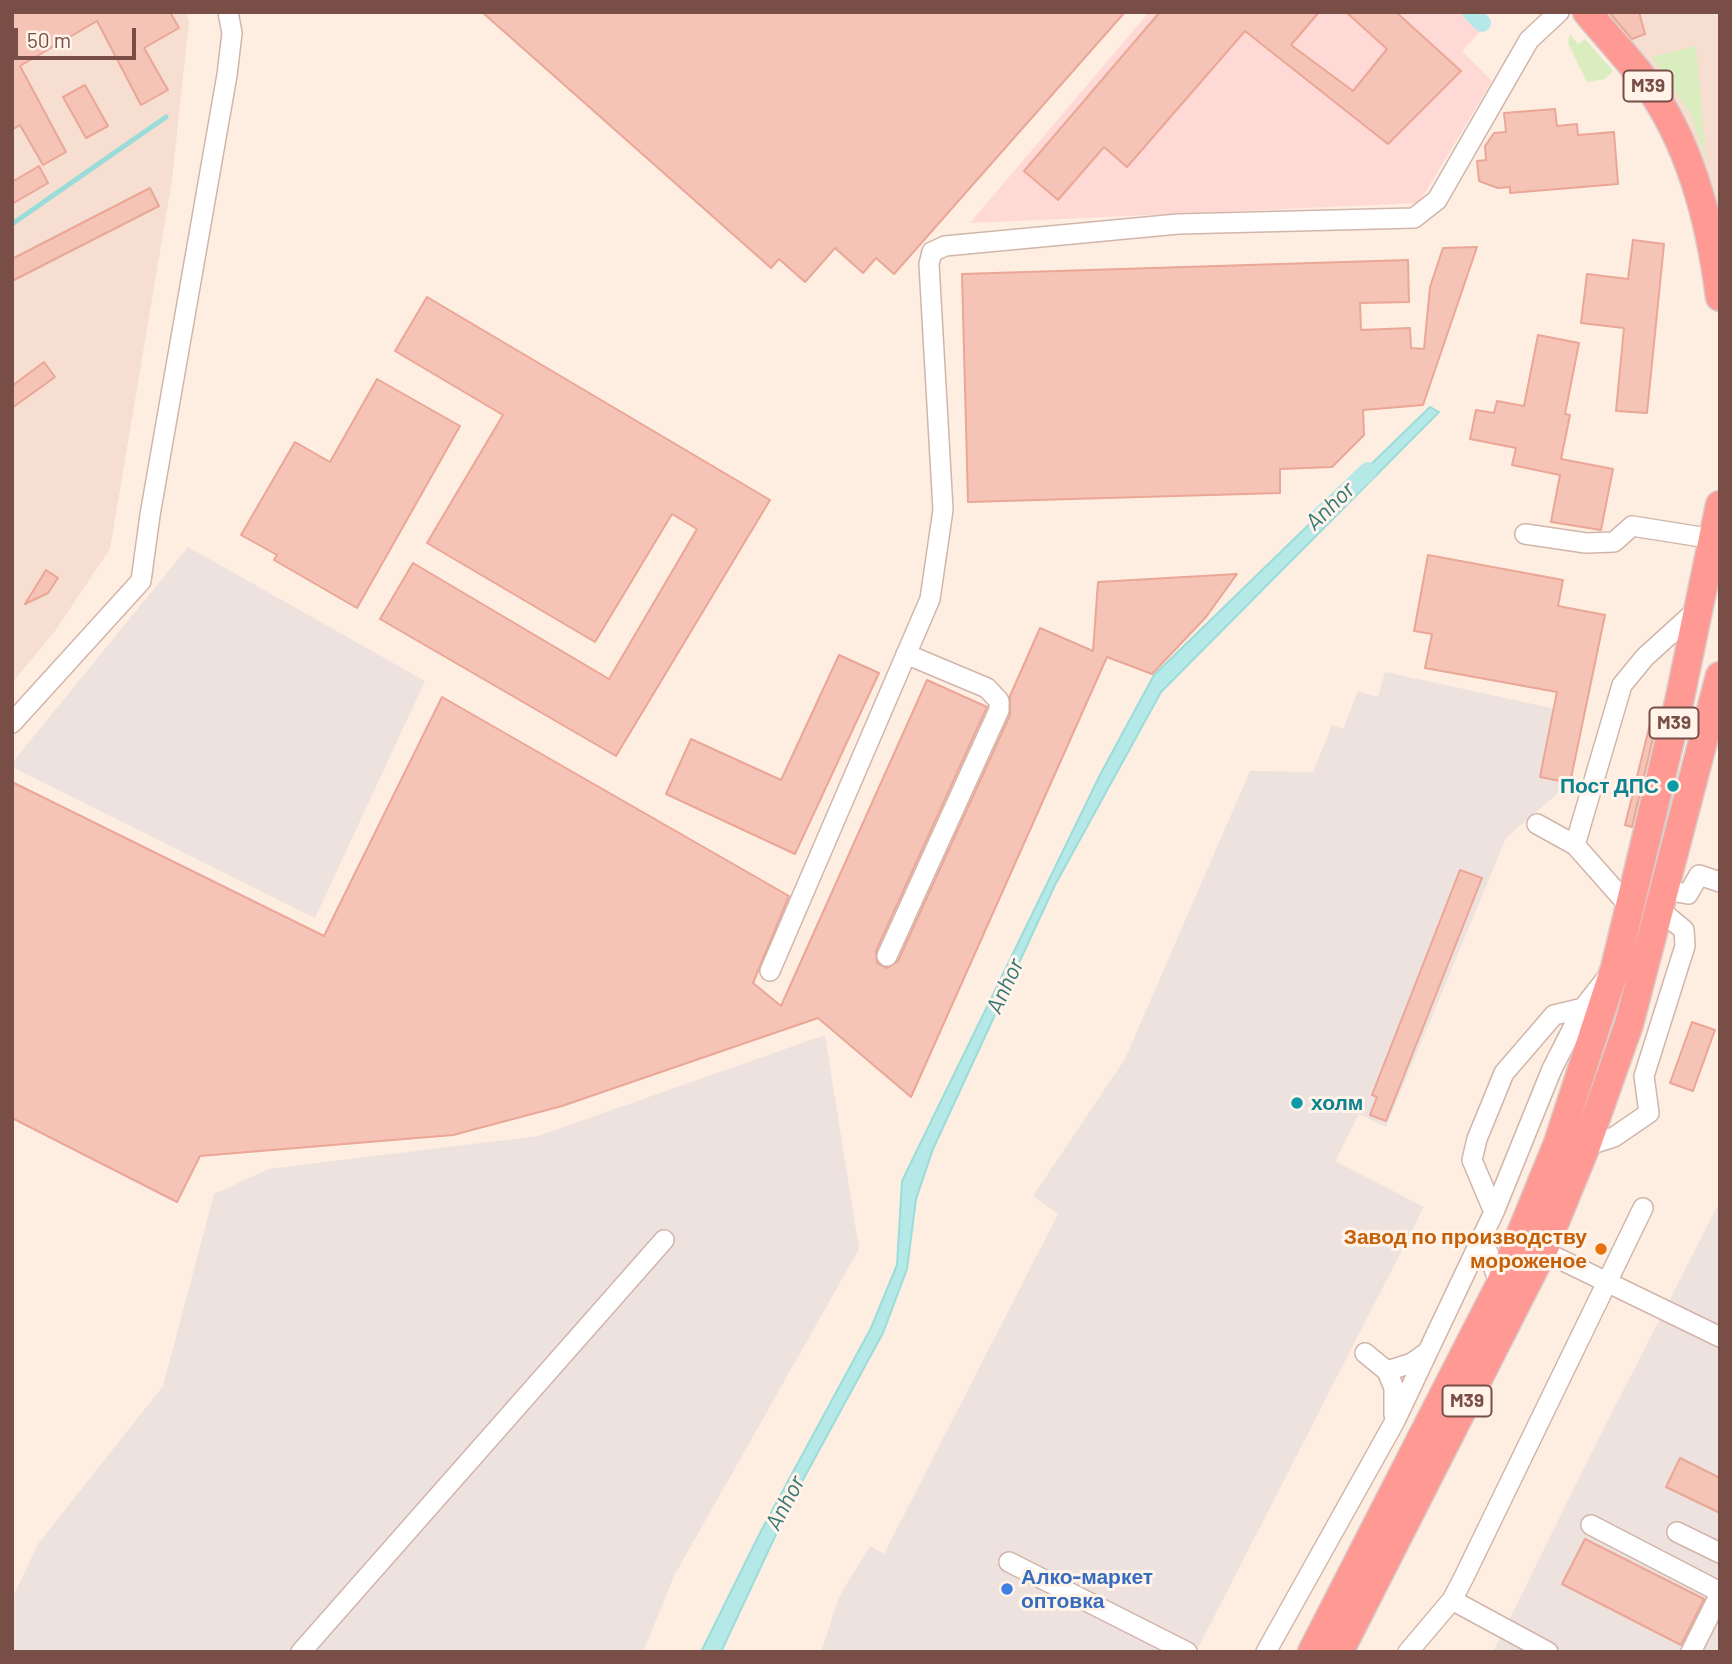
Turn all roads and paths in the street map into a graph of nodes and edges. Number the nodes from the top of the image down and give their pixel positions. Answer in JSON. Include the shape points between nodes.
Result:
{"nodes":[{"id":1,"x":228,"y":12,"type":"edge"},
{"id":2,"x":1559,"y":12,"type":"edge"},
{"id":3,"x":1587,"y":12,"type":"edge"},
{"id":4,"x":1720,"y":297,"type":"edge"},
{"id":5,"x":1720,"y":505,"type":"edge"},
{"id":6,"x":1525,"y":534,"type":"dead end"},
{"id":7,"x":1714,"y":539,"type":"junction"},
{"id":8,"x":1700,"y":607,"type":"junction"},
{"id":9,"x":906,"y":654,"type":"junction"},
{"id":10,"x":1718,"y":687,"type":"edge"},
{"id":11,"x":12,"y":723,"type":"edge"},
{"id":12,"x":1537,"y":824,"type":"dead end"},
{"id":13,"x":1575,"y":845,"type":"junction"},
{"id":14,"x":1720,"y":882,"type":"edge"},
{"id":15,"x":1663,"y":900,"type":"junction"},
{"id":16,"x":1629,"y":906,"type":"junction"},
{"id":17,"x":887,"y":956,"type":"dead end"},
{"id":18,"x":1615,"y":968,"type":"junction"},
{"id":19,"x":770,"y":971,"type":"dead end"},
{"id":20,"x":1583,"y":1008,"type":"junction"},
{"id":21,"x":1587,"y":1146,"type":"junction"},
{"id":22,"x":1643,"y":1208,"type":"dead end"},
{"id":23,"x":1494,"y":1212,"type":"junction"},
{"id":24,"x":1482,"y":1237,"type":"junction"},
{"id":25,"x":664,"y":1240,"type":"dead end"},
{"id":26,"x":1542,"y":1251,"type":"junction"},
{"id":27,"x":1606,"y":1280,"type":"junction"},
{"id":28,"x":1500,"y":1285,"type":"junction"},
{"id":29,"x":1720,"y":1338,"type":"edge"},
{"id":30,"x":1426,"y":1352,"type":"junction"},
{"id":31,"x":1365,"y":1353,"type":"dead end"},
{"id":32,"x":1387,"y":1371,"type":"junction"},
{"id":33,"x":1395,"y":1421,"type":"junction"},
{"id":34,"x":1591,"y":1525,"type":"dead end"},
{"id":35,"x":1677,"y":1532,"type":"dead end"},
{"id":36,"x":1720,"y":1553,"type":"edge"},
{"id":37,"x":1009,"y":1562,"type":"dead end"},
{"id":38,"x":1720,"y":1593,"type":"edge"},
{"id":39,"x":1452,"y":1600,"type":"junction"},
{"id":40,"x":301,"y":1652,"type":"edge"},
{"id":41,"x":1187,"y":1652,"type":"edge"},
{"id":42,"x":1266,"y":1652,"type":"edge"},
{"id":43,"x":1312,"y":1652,"type":"edge"},
{"id":44,"x":1339,"y":1652,"type":"edge"},
{"id":45,"x":1408,"y":1652,"type":"edge"},
{"id":46,"x":1548,"y":1652,"type":"edge"},
{"id":47,"x":1691,"y":1652,"type":"edge"}],
"edges":[{"from":1,"to":11,"type":"street","via":[[232,33],[227,75],[141,581]]},
{"from":2,"to":9,"type":"street","via":[[1529,40],[1437,200],[1414,218],[1178,224],[932,252],[929,264],[943,510],[930,599]]},
{"from":3,"to":4,"type":"highway","number":"M39","via":[[1643,79],[1682,148],[1707,220]]},
{"from":5,"to":7,"type":"highway","number":"M39"},
{"from":6,"to":7,"type":"street","via":[[1586,543],[1614,542],[1632,526]]},
{"from":7,"to":8,"type":"highway","number":"M39"},
{"from":8,"to":13,"type":"street","via":[[1645,657],[1622,685]]},
{"from":8,"to":16,"type":"highway","number":"M39"},
{"from":9,"to":17,"type":"street","via":[[987,688],[999,701],[999,710]]},
{"from":9,"to":19,"type":"street"},
{"from":10,"to":15,"type":"highway","number":"M39"},
{"from":12,"to":13,"type":"street"},
{"from":13,"to":16,"type":"street"},
{"from":14,"to":15,"type":"street","via":[[1699,875],[1688,894]]},
{"from":15,"to":21,"type":"highway","number":"M39","via":[[1629,1024]]},
{"from":15,"to":21,"type":"street","via":[[1684,930],[1685,946],[1644,1076],[1649,1113],[1614,1138]]},
{"from":16,"to":18,"type":"highway","number":"M39"},
{"from":18,"to":20,"type":"street","number":"M39"},
{"from":18,"to":28,"type":"highway","number":"M39","via":[[1558,1143]]},
{"from":20,"to":23,"type":"street","number":"M39","via":[[1552,1069]]},
{"from":20,"to":23,"type":"street","via":[[1555,1015],[1504,1073],[1472,1160]]},
{"from":21,"to":26,"type":"highway","number":"M39"},
{"from":22,"to":27,"type":"street"},
{"from":23,"to":24,"type":"street","number":"M39"},
{"from":24,"to":28,"type":"street"},
{"from":24,"to":30,"type":"street","number":"M39"},
{"from":25,"to":40,"type":"street"},
{"from":26,"to":27,"type":"street"},
{"from":26,"to":44,"type":"highway","number":"M39"},
{"from":27,"to":29,"type":"street"},
{"from":27,"to":39,"type":"street","via":[[1545,1415]]},
{"from":28,"to":43,"type":"highway","number":"M39"},
{"from":30,"to":32,"type":"street","via":[[1412,1363]]},
{"from":30,"to":33,"type":"street","number":"M39"},
{"from":31,"to":32,"type":"street"},
{"from":32,"to":33,"type":"street","via":[[1394,1388]]},
{"from":33,"to":42,"type":"street","number":"M39"},
{"from":34,"to":38,"type":"street"},
{"from":35,"to":36,"type":"street"},
{"from":37,"to":41,"type":"street"},
{"from":38,"to":47,"type":"street"},
{"from":39,"to":45,"type":"street"},
{"from":39,"to":46,"type":"street"}]}
